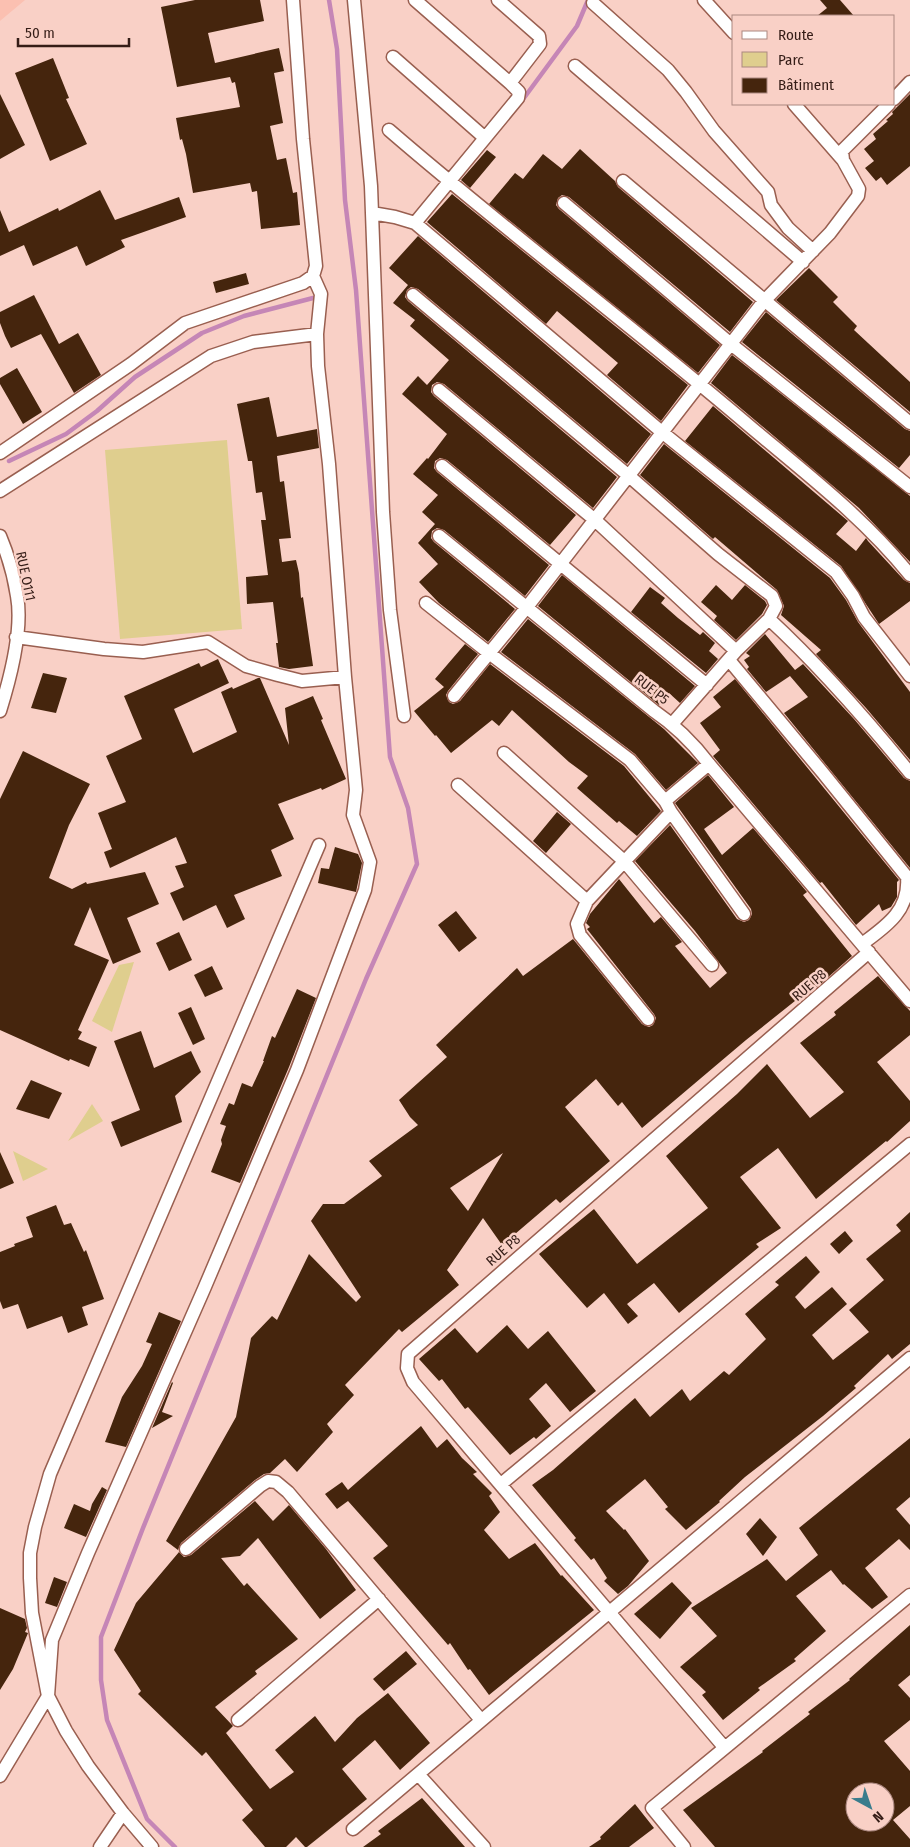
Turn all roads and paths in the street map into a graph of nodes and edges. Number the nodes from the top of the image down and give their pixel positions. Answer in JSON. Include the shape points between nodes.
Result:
{"nodes":[{"id":1,"x":293,"y":0,"type":"edge"},
{"id":2,"x":354,"y":0,"type":"edge"},
{"id":3,"x":414,"y":0,"type":"edge"},
{"id":4,"x":498,"y":0,"type":"edge"},
{"id":5,"x":704,"y":0,"type":"edge"},
{"id":6,"x":593,"y":3,"type":"dead end"},
{"id":7,"x":732,"y":31,"type":"edge"},
{"id":8,"x":392,"y":57,"type":"dead end"},
{"id":9,"x":575,"y":66,"type":"dead end"},
{"id":10,"x":910,"y":82,"type":"edge"},
{"id":11,"x":510,"y":84,"type":"junction"},
{"id":12,"x":895,"y":98,"type":"edge"},
{"id":13,"x":795,"y":105,"type":"edge"},
{"id":14,"x":888,"y":105,"type":"edge"},
{"id":15,"x":388,"y":130,"type":"dead end"},
{"id":16,"x":485,"y":138,"type":"junction"},
{"id":17,"x":843,"y":160,"type":"junction"},
{"id":18,"x":623,"y":181,"type":"dead end"},
{"id":19,"x":449,"y":182,"type":"junction"},
{"id":20,"x":564,"y":203,"type":"dead end"},
{"id":21,"x":372,"y":214,"type":"junction"},
{"id":22,"x":415,"y":223,"type":"junction"},
{"id":23,"x":813,"y":251,"type":"junction"},
{"id":24,"x":803,"y":262,"type":"junction"},
{"id":25,"x":313,"y":276,"type":"junction"},
{"id":26,"x":413,"y":295,"type":"dead end"},
{"id":27,"x":764,"y":301,"type":"junction"},
{"id":28,"x":317,"y":334,"type":"junction"},
{"id":29,"x":731,"y":344,"type":"junction"},
{"id":30,"x":701,"y":384,"type":"junction"},
{"id":31,"x":439,"y":390,"type":"dead end"},
{"id":32,"x":910,"y":423,"type":"edge"},
{"id":33,"x":663,"y":433,"type":"junction"},
{"id":34,"x":0,"y":453,"type":"edge"},
{"id":35,"x":442,"y":466,"type":"dead end"},
{"id":36,"x":629,"y":476,"type":"junction"},
{"id":37,"x":910,"y":487,"type":"edge"},
{"id":38,"x":0,"y":491,"type":"edge"},
{"id":39,"x":595,"y":520,"type":"junction"},
{"id":40,"x":0,"y":536,"type":"edge"},
{"id":41,"x":439,"y":536,"type":"dead end"},
{"id":42,"x":560,"y":564,"type":"junction"},
{"id":43,"x":910,"y":575,"type":"edge"},
{"id":44,"x":426,"y":603,"type":"dead end"},
{"id":45,"x":527,"y":607,"type":"junction"},
{"id":46,"x":769,"y":619,"type":"junction"},
{"id":47,"x":16,"y":637,"type":"junction"},
{"id":48,"x":488,"y":653,"type":"junction"},
{"id":49,"x":732,"y":656,"type":"junction"},
{"id":50,"x":910,"y":676,"type":"edge"},
{"id":51,"x":345,"y":677,"type":"junction"},
{"id":52,"x":708,"y":685,"type":"junction"},
{"id":53,"x":454,"y":696,"type":"dead end"},
{"id":54,"x":0,"y":710,"type":"edge"},
{"id":55,"x":404,"y":716,"type":"dead end"},
{"id":56,"x":672,"y":724,"type":"junction"},
{"id":57,"x":504,"y":753,"type":"dead end"},
{"id":58,"x":709,"y":764,"type":"junction"},
{"id":59,"x":910,"y":773,"type":"edge"},
{"id":60,"x":458,"y":785,"type":"dead end"},
{"id":61,"x":668,"y":807,"type":"junction"},
{"id":62,"x":319,"y":846,"type":"dead end"},
{"id":63,"x":624,"y":861,"type":"junction"},
{"id":64,"x":587,"y":901,"type":"junction"},
{"id":65,"x":744,"y":914,"type":"dead end"},
{"id":66,"x":865,"y":948,"type":"junction"},
{"id":67,"x":712,"y":965,"type":"dead end"},
{"id":68,"x":910,"y":1001,"type":"edge"},
{"id":69,"x":648,"y":1019,"type":"dead end"},
{"id":70,"x":910,"y":1144,"type":"edge"},
{"id":71,"x":910,"y":1358,"type":"edge"},
{"id":72,"x":501,"y":1484,"type":"junction"},
{"id":73,"x":186,"y":1549,"type":"dead end"},
{"id":74,"x":910,"y":1595,"type":"edge"},
{"id":75,"x":378,"y":1599,"type":"junction"},
{"id":76,"x":609,"y":1612,"type":"junction"},
{"id":77,"x":48,"y":1696,"type":"junction"},
{"id":78,"x":238,"y":1720,"type":"dead end"},
{"id":79,"x":481,"y":1720,"type":"junction"},
{"id":80,"x":724,"y":1747,"type":"junction"},
{"id":81,"x":418,"y":1774,"type":"junction"},
{"id":82,"x":0,"y":1776,"type":"edge"},
{"id":83,"x":123,"y":1813,"type":"junction"},
{"id":84,"x":353,"y":1829,"type":"dead end"},
{"id":85,"x":100,"y":1847,"type":"edge"},
{"id":86,"x":152,"y":1847,"type":"edge"},
{"id":87,"x":484,"y":1847,"type":"edge"},
{"id":88,"x":684,"y":1847,"type":"edge"}],
"edges":[{"from":1,"to":25,"type":"street","via":[[316,266]]},
{"from":2,"to":21,"type":"street"},
{"from":3,"to":11,"type":"street"},
{"from":4,"to":11,"type":"street","via":[[539,36],[540,44]]},
{"from":5,"to":7,"type":"street"},
{"from":6,"to":23,"type":"street","via":[[668,70],[714,131],[768,192],[771,205],[788,228]]},
{"from":8,"to":16,"type":"street"},
{"from":9,"to":24,"type":"street"},
{"from":10,"to":12,"type":"street"},
{"from":11,"to":16,"type":"street","via":[[519,92],[518,98]]},
{"from":13,"to":17,"type":"street"},
{"from":14,"to":17,"type":"street","via":[[842,151]]},
{"from":15,"to":19,"type":"street"},
{"from":16,"to":19,"type":"street"},
{"from":17,"to":23,"type":"street","via":[[859,189],[858,196]]},
{"from":18,"to":27,"type":"street"},
{"from":19,"to":22,"type":"street"},
{"from":19,"to":30,"type":"street"},
{"from":20,"to":29,"type":"street"},
{"from":21,"to":22,"type":"street"},
{"from":21,"to":55,"type":"street","via":[[385,542]]},
{"from":22,"to":33,"type":"street"},
{"from":23,"to":24,"type":"street"},
{"from":24,"to":27,"type":"street"},
{"from":25,"to":28,"type":"street","via":[[321,294]]},
{"from":25,"to":34,"type":"street","via":[[303,283],[186,323]]},
{"from":26,"to":36,"type":"street"},
{"from":27,"to":29,"type":"street"},
{"from":27,"to":32,"type":"street"},
{"from":28,"to":38,"type":"street","via":[[253,342],[211,356]]},
{"from":28,"to":51,"type":"street"},
{"from":29,"to":30,"type":"street"},
{"from":29,"to":37,"type":"street"},
{"from":30,"to":33,"type":"street"},
{"from":30,"to":43,"type":"street","via":[[862,522]]},
{"from":31,"to":39,"type":"street"},
{"from":33,"to":36,"type":"street"},
{"from":33,"to":50,"type":"street","via":[[836,572],[864,617]]},
{"from":35,"to":42,"type":"street"},
{"from":36,"to":39,"type":"street"},
{"from":36,"to":46,"type":"street","via":[[718,554],[772,596],[776,606]]},
{"from":39,"to":42,"type":"street"},
{"from":39,"to":49,"type":"street"},
{"from":40,"to":47,"type":"street","name":"RUE O111","via":[[18,598]]},
{"from":41,"to":45,"type":"street","name":"RUE P5"},
{"from":42,"to":45,"type":"street"},
{"from":42,"to":52,"type":"street"},
{"from":44,"to":48,"type":"street"},
{"from":45,"to":48,"type":"street"},
{"from":45,"to":56,"type":"street","name":"RUE P5"},
{"from":46,"to":49,"type":"street"},
{"from":46,"to":59,"type":"street","via":[[855,706]]},
{"from":47,"to":51,"type":"street","via":[[143,652],[208,642],[246,666],[278,675],[302,680]]},
{"from":47,"to":54,"type":"street","name":"RUE O111","via":[[9,681]]},
{"from":48,"to":53,"type":"street"},
{"from":48,"to":61,"type":"street","via":[[630,760]]},
{"from":49,"to":52,"type":"street"},
{"from":49,"to":66,"type":"street","via":[[907,877],[910,886],[904,913]]},
{"from":51,"to":77,"type":"street","via":[[356,790],[353,815],[370,862],[365,890],[297,1070],[52,1640]]},
{"from":52,"to":56,"type":"street"},
{"from":56,"to":58,"type":"street","name":"RUE P5"},
{"from":57,"to":63,"type":"street"},
{"from":58,"to":61,"type":"street"},
{"from":58,"to":66,"type":"street","name":"RUE P5"},
{"from":60,"to":64,"type":"street"},
{"from":61,"to":63,"type":"street","via":[[638,848]]},
{"from":61,"to":65,"type":"street"},
{"from":62,"to":77,"type":"street","via":[[50,1474],[30,1553],[32,1613]]},
{"from":63,"to":64,"type":"street"},
{"from":63,"to":67,"type":"street"},
{"from":64,"to":69,"type":"street","via":[[577,924],[580,935]]},
{"from":66,"to":68,"type":"street","name":"RUE P5"},
{"from":66,"to":72,"type":"street","name":"RUE P8","via":[[408,1354],[407,1368],[413,1382]]},
{"from":70,"to":72,"type":"street"},
{"from":71,"to":76,"type":"street"},
{"from":72,"to":76,"type":"street","name":"RUE P8"},
{"from":73,"to":75,"type":"street","via":[[260,1486],[268,1481],[276,1482]]},
{"from":74,"to":80,"type":"street"},
{"from":75,"to":78,"type":"street"},
{"from":75,"to":79,"type":"street"},
{"from":76,"to":79,"type":"street"},
{"from":76,"to":80,"type":"street","name":"RUE P8"},
{"from":77,"to":82,"type":"street"},
{"from":77,"to":83,"type":"street","via":[[66,1731]]},
{"from":79,"to":81,"type":"street"},
{"from":80,"to":88,"type":"street","via":[[652,1808]]},
{"from":81,"to":84,"type":"street"},
{"from":81,"to":87,"type":"street"},
{"from":83,"to":85,"type":"street"},
{"from":83,"to":86,"type":"street"}]}
